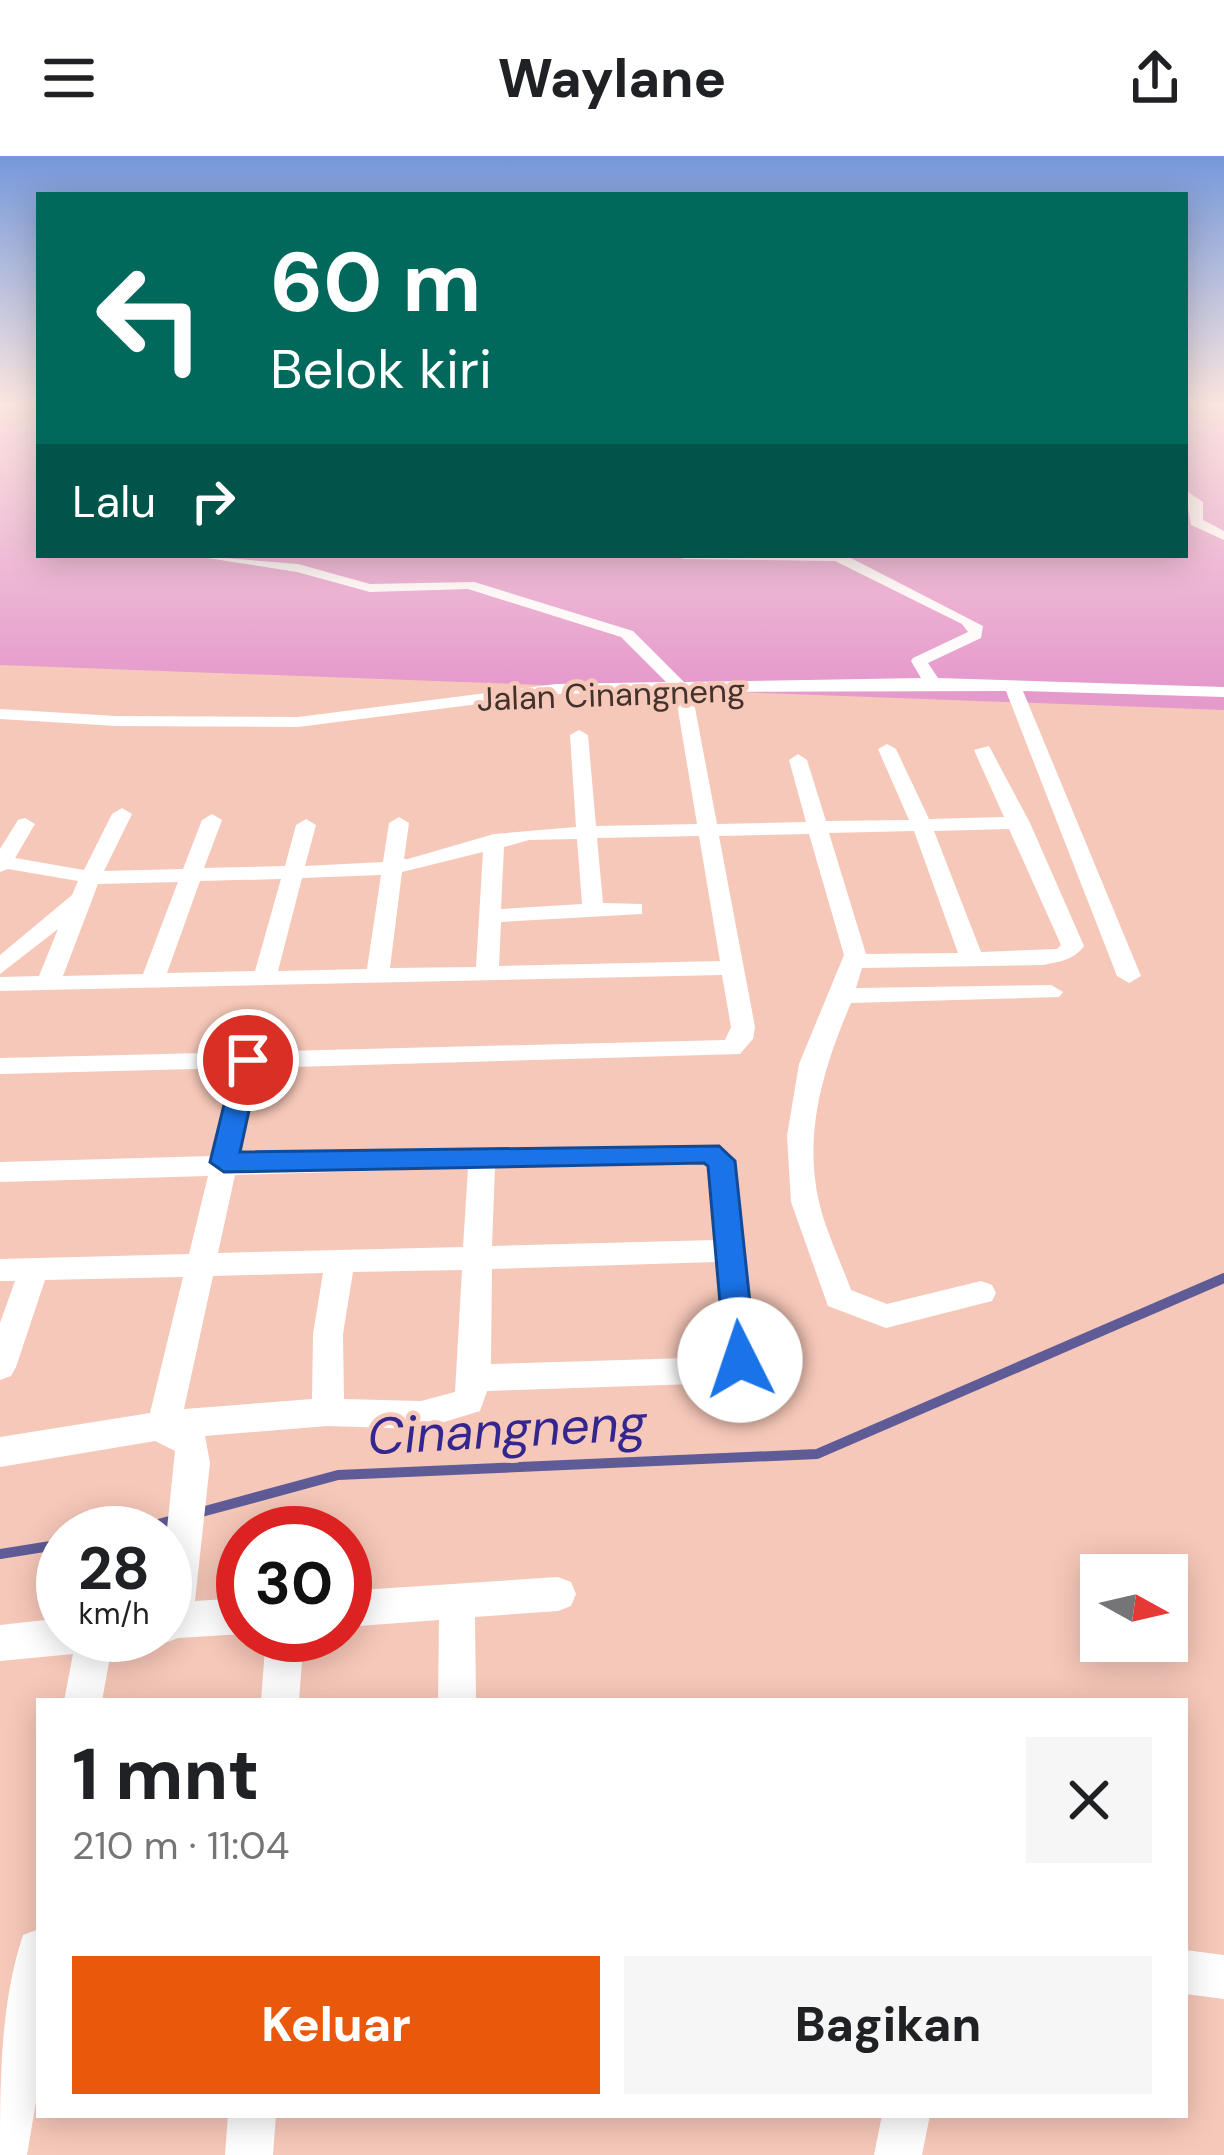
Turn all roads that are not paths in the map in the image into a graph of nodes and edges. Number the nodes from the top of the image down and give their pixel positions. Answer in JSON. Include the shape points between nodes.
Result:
{"nodes":[{"id":1,"x":1188,"y":500,"type":"edge"},
{"id":2,"x":1224,"y":536,"type":"edge"},
{"id":3,"x":219,"y":558,"type":"edge"},
{"id":4,"x":829,"y":558,"type":"edge"},
{"id":5,"x":933,"y":683,"type":"junction"},
{"id":6,"x":1012,"y":684,"type":"junction"},
{"id":7,"x":683,"y":690,"type":"junction"},
{"id":8,"x":1224,"y":692,"type":"edge"},
{"id":9,"x":0,"y":714,"type":"edge"},
{"id":10,"x":579,"y":735,"type":"dead end"},
{"id":11,"x":887,"y":748,"type":"dead end"},
{"id":12,"x":982,"y":750,"type":"dead end"},
{"id":13,"x":797,"y":760,"type":"dead end"},
{"id":14,"x":122,"y":814,"type":"dead end"},
{"id":15,"x":212,"y":820,"type":"dead end"},
{"id":16,"x":399,"y":823,"type":"dead end"},
{"id":17,"x":1020,"y":823,"type":"junction"},
{"id":18,"x":25,"y":824,"type":"dead end"},
{"id":19,"x":306,"y":825,"type":"dead end"},
{"id":20,"x":922,"y":826,"type":"junction"},
{"id":21,"x":820,"y":828,"type":"junction"},
{"id":22,"x":707,"y":831,"type":"junction"},
{"id":23,"x":590,"y":833,"type":"junction"},
{"id":24,"x":494,"y":840,"type":"junction"},
{"id":25,"x":2,"y":863,"type":"edge"},
{"id":26,"x":392,"y":868,"type":"junction"},
{"id":27,"x":290,"y":871,"type":"junction"},
{"id":28,"x":193,"y":873,"type":"junction"},
{"id":29,"x":87,"y":888,"type":"junction"},
{"id":30,"x":634,"y":909,"type":"dead end"},
{"id":31,"x":593,"y":910,"type":"junction"},
{"id":32,"x":492,"y":916,"type":"junction"},
{"id":33,"x":972,"y":959,"type":"junction"},
{"id":34,"x":853,"y":961,"type":"junction"},
{"id":35,"x":0,"y":967,"type":"edge"},
{"id":36,"x":732,"y":968,"type":"junction"},
{"id":37,"x":487,"y":974,"type":"junction"},
{"id":38,"x":1129,"y":976,"type":"dead end"},
{"id":39,"x":376,"y":977,"type":"junction"},
{"id":40,"x":263,"y":980,"type":"junction"},
{"id":41,"x":151,"y":983,"type":"junction"},
{"id":42,"x":0,"y":984,"type":"edge"},
{"id":43,"x":47,"y":986,"type":"junction"},
{"id":44,"x":1052,"y":992,"type":"dead end"},
{"id":45,"x":842,"y":996,"type":"junction"},
{"id":46,"x":248,"y":1060,"type":"junction"},
{"id":47,"x":0,"y":1066,"type":"edge"},
{"id":48,"x":482,"y":1158,"type":"junction"},
{"id":49,"x":224,"y":1162,"type":"junction"},
{"id":50,"x":3,"y":1175,"type":"edge"},
{"id":51,"x":733,"y":1251,"type":"junction"},
{"id":52,"x":477,"y":1258,"type":"junction"},
{"id":53,"x":340,"y":1261,"type":"junction"},
{"id":54,"x":200,"y":1264,"type":"junction"},
{"id":55,"x":34,"y":1269,"type":"junction"},
{"id":56,"x":0,"y":1270,"type":"edge"},
{"id":57,"x":980,"y":1294,"type":"dead end"},
{"id":58,"x":0,"y":1366,"type":"edge"},
{"id":59,"x":473,"y":1378,"type":"junction"},
{"id":60,"x":328,"y":1412,"type":"junction"},
{"id":61,"x":164,"y":1424,"type":"junction"},
{"id":62,"x":0,"y":1452,"type":"edge"},
{"id":63,"x":187,"y":1506,"type":"edge"},
{"id":64,"x":558,"y":1594,"type":"dead end"},
{"id":65,"x":457,"y":1601,"type":"junction"},
{"id":66,"x":372,"y":1607,"type":"edge"},
{"id":67,"x":36,"y":1639,"type":"edge"},
{"id":68,"x":0,"y":1643,"type":"edge"},
{"id":69,"x":90,"y":1662,"type":"edge"},
{"id":70,"x":283,"y":1662,"type":"edge"},
{"id":71,"x":84,"y":1698,"type":"edge"},
{"id":72,"x":280,"y":1698,"type":"edge"},
{"id":73,"x":457,"y":1698,"type":"edge"},
{"id":74,"x":36,"y":1968,"type":"edge"},
{"id":75,"x":1188,"y":1972,"type":"edge"},
{"id":76,"x":1224,"y":1977,"type":"edge"},
{"id":77,"x":252,"y":2118,"type":"edge"},
{"id":78,"x":905,"y":2118,"type":"edge"},
{"id":79,"x":3,"y":2155,"type":"edge"},
{"id":80,"x":249,"y":2155,"type":"edge"},
{"id":81,"x":898,"y":2155,"type":"edge"}],
"edges":[{"from":1,"to":2,"type":"street","via":[[1198,505],[1196,522]]},
{"from":3,"to":7,"type":"street","via":[[388,590],[484,588],[621,630]]},
{"from":4,"to":5,"type":"street","via":[[977,629],[919,661]]},
{"from":5,"to":6,"type":"street","name":"Jalan Cinangneng"},
{"from":5,"to":7,"type":"street","name":"Jalan Cinangneng"},
{"from":6,"to":8,"type":"street","name":"Jalan Cinangneng"},
{"from":6,"to":38,"type":"street"},
{"from":7,"to":9,"type":"street","name":"Jalan Cinangneng","via":[[524,691],[298,722]]},
{"from":7,"to":22,"type":"street"},
{"from":10,"to":23,"type":"street"},
{"from":11,"to":20,"type":"street"},
{"from":12,"to":17,"type":"street"},
{"from":13,"to":21,"type":"street"},
{"from":14,"to":29,"type":"street"},
{"from":15,"to":28,"type":"street"},
{"from":16,"to":26,"type":"street"},
{"from":17,"to":20,"type":"street"},
{"from":17,"to":33,"type":"street","via":[[1073,946],[1044,958]]},
{"from":18,"to":25,"type":"street"},
{"from":19,"to":27,"type":"street"},
{"from":20,"to":21,"type":"street"},
{"from":20,"to":33,"type":"street"},
{"from":21,"to":22,"type":"street"},
{"from":21,"to":34,"type":"street"},
{"from":22,"to":23,"type":"street"},
{"from":22,"to":36,"type":"street"},
{"from":23,"to":24,"type":"street"},
{"from":23,"to":31,"type":"street"},
{"from":24,"to":26,"type":"street"},
{"from":24,"to":32,"type":"street"},
{"from":25,"to":29,"type":"street"},
{"from":26,"to":27,"type":"street"},
{"from":26,"to":39,"type":"street"},
{"from":27,"to":28,"type":"street"},
{"from":27,"to":40,"type":"street"},
{"from":28,"to":29,"type":"street"},
{"from":28,"to":41,"type":"street"},
{"from":29,"to":35,"type":"street"},
{"from":29,"to":43,"type":"street"},
{"from":30,"to":31,"type":"street"},
{"from":31,"to":32,"type":"street"},
{"from":32,"to":37,"type":"street"},
{"from":33,"to":34,"type":"street"},
{"from":34,"to":45,"type":"street"},
{"from":36,"to":37,"type":"street"},
{"from":36,"to":46,"type":"street","via":[[743,1027],[731,1048]]},
{"from":37,"to":39,"type":"street"},
{"from":39,"to":40,"type":"street"},
{"from":40,"to":41,"type":"street"},
{"from":41,"to":43,"type":"street"},
{"from":42,"to":43,"type":"street"},
{"from":44,"to":45,"type":"street"},
{"from":45,"to":57,"type":"street","via":[[812,1064],[800,1136],[805,1202],[829,1277],[839,1298],[886,1316]]},
{"from":46,"to":47,"type":"street"},
{"from":46,"to":49,"type":"street"},
{"from":48,"to":49,"type":"street"},
{"from":48,"to":51,"type":"street","via":[[709,1153],[721,1161]]},
{"from":48,"to":52,"type":"street"},
{"from":49,"to":50,"type":"street"},
{"from":49,"to":54,"type":"street"},
{"from":51,"to":52,"type":"street"},
{"from":51,"to":59,"type":"street","via":[[740,1360],[725,1370]]},
{"from":52,"to":53,"type":"street"},
{"from":52,"to":59,"type":"street"},
{"from":53,"to":54,"type":"street"},
{"from":53,"to":60,"type":"street","via":[[328,1334]]},
{"from":54,"to":55,"type":"street"},
{"from":54,"to":61,"type":"street"},
{"from":55,"to":56,"type":"street"},
{"from":55,"to":58,"type":"street"},
{"from":59,"to":60,"type":"street","via":[[469,1401],[421,1415]]},
{"from":60,"to":61,"type":"street"},
{"from":61,"to":62,"type":"street"},
{"from":61,"to":63,"type":"street","via":[[169,1435],[190,1440]]},
{"from":64,"to":65,"type":"street"},
{"from":65,"to":66,"type":"street"},
{"from":65,"to":73,"type":"street"},
{"from":67,"to":68,"type":"street"},
{"from":69,"to":71,"type":"street"},
{"from":70,"to":72,"type":"street"},
{"from":74,"to":79,"type":"street"},
{"from":75,"to":76,"type":"street"},
{"from":77,"to":80,"type":"street"},
{"from":78,"to":81,"type":"street"}]}
